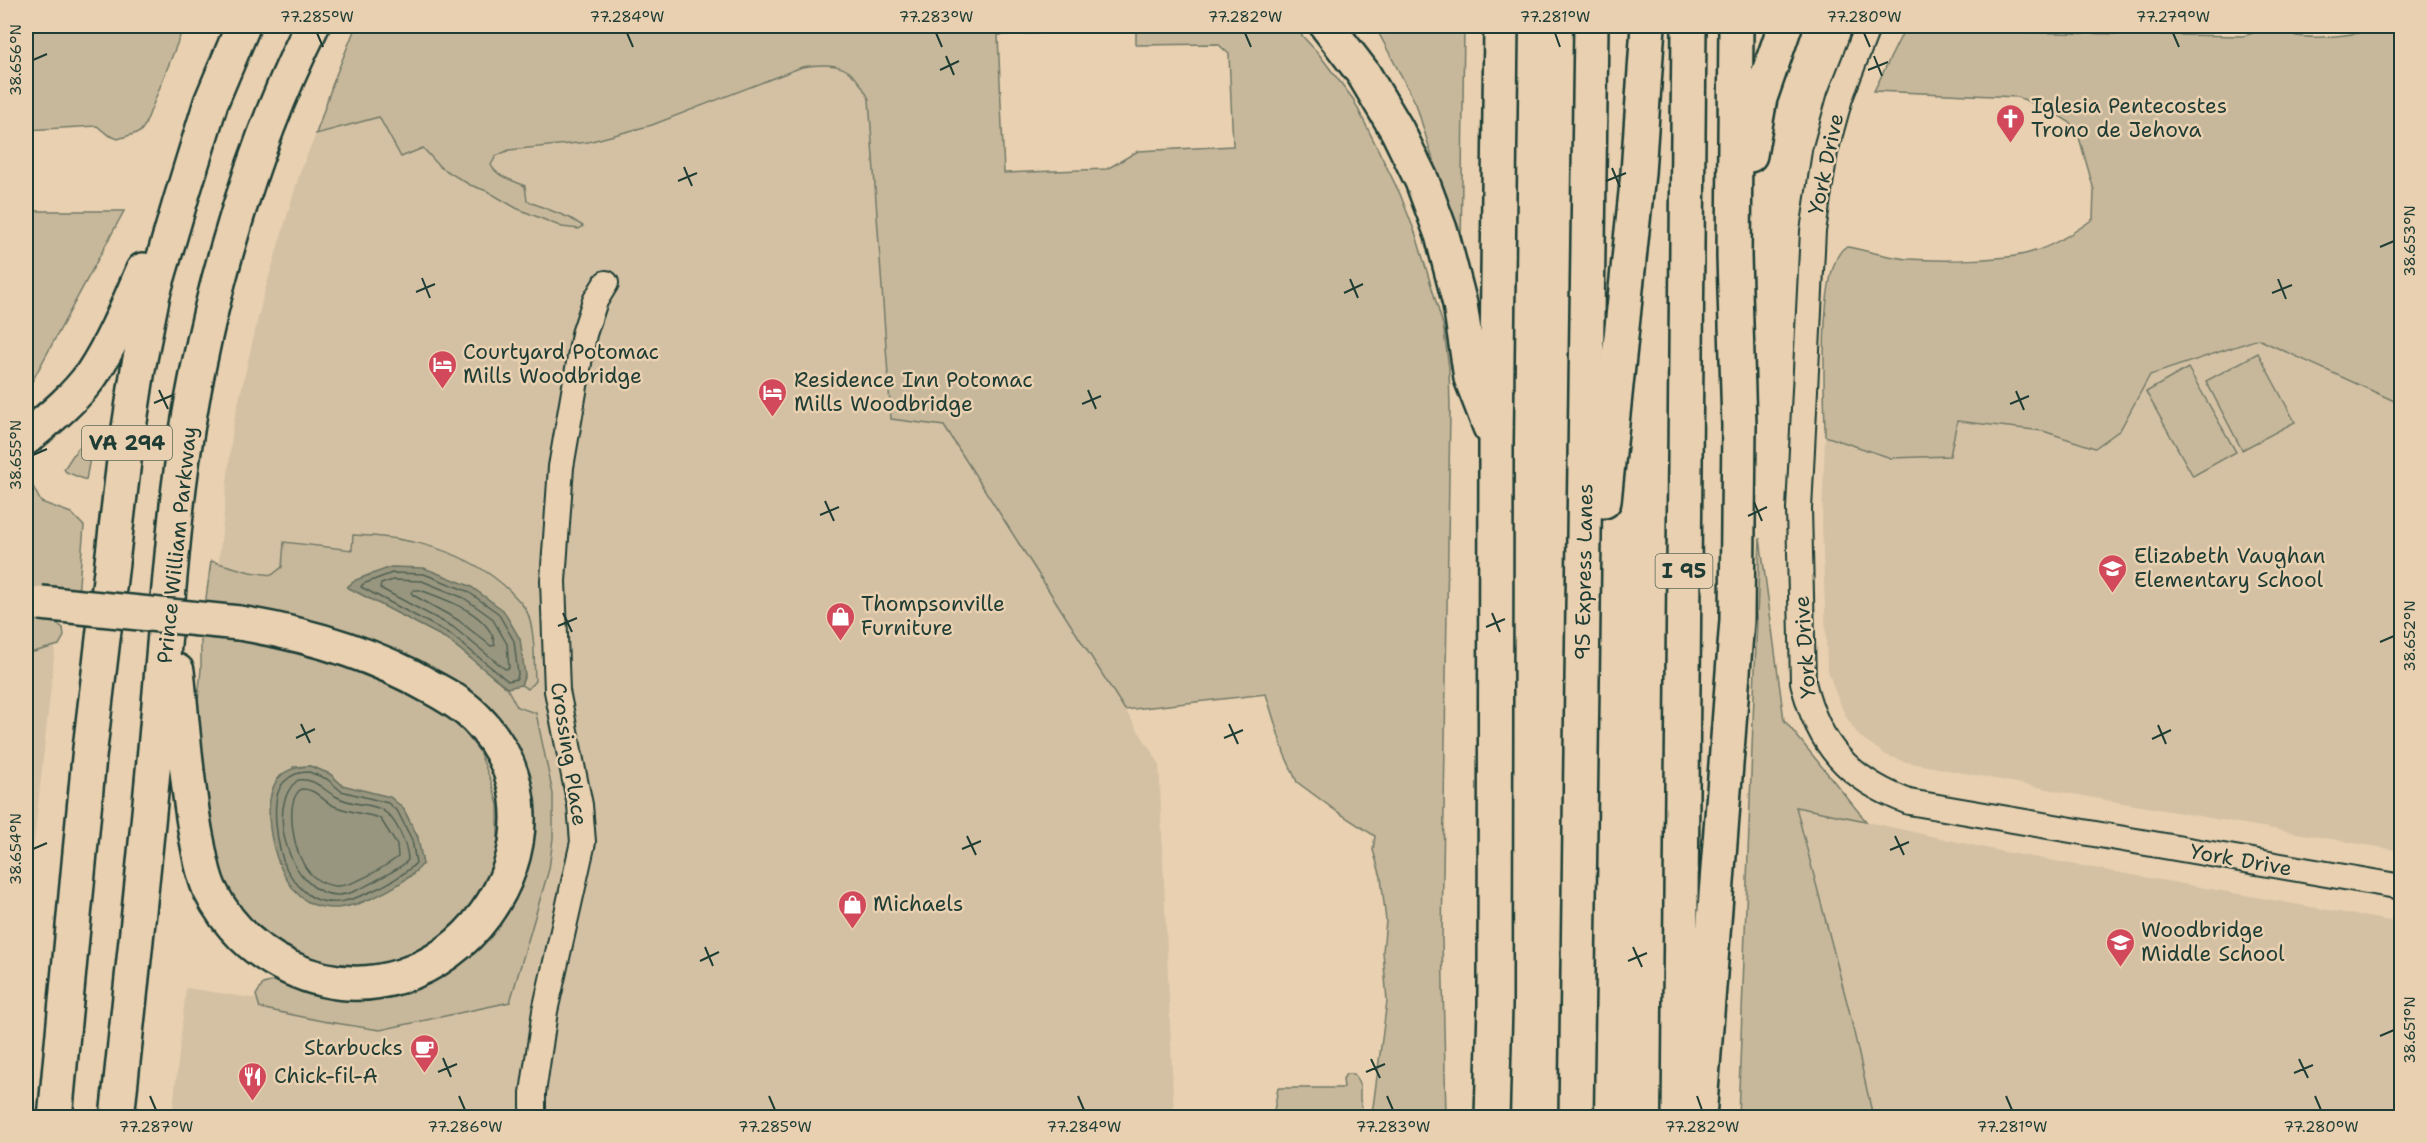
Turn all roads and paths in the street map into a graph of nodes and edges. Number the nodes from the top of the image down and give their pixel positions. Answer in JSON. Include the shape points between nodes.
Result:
{"nodes":[{"id":1,"x":243,"y":26,"type":"edge"},
{"id":2,"x":312,"y":26,"type":"edge"},
{"id":3,"x":335,"y":26,"type":"edge"},
{"id":4,"x":1326,"y":26,"type":"edge"},
{"id":5,"x":1501,"y":26,"type":"edge"},
{"id":6,"x":1591,"y":26,"type":"edge"},
{"id":7,"x":1648,"y":26,"type":"edge"},
{"id":8,"x":1689,"y":26,"type":"edge"},
{"id":9,"x":1736,"y":26,"type":"edge"},
{"id":10,"x":1785,"y":26,"type":"edge"},
{"id":11,"x":1868,"y":26,"type":"edge"},
{"id":12,"x":211,"y":102,"type":"junction"},
{"id":13,"x":264,"y":139,"type":"junction"},
{"id":14,"x":606,"y":284,"type":"dead end"},
{"id":15,"x":1736,"y":318,"type":"junction"},
{"id":16,"x":26,"y":438,"type":"edge"},
{"id":17,"x":1496,"y":442,"type":"junction"},
{"id":18,"x":169,"y":595,"type":"junction"},
{"id":19,"x":33,"y":602,"type":"edge"},
{"id":20,"x":1582,"y":709,"type":"junction"},
{"id":21,"x":2402,"y":887,"type":"edge"},
{"id":22,"x":1576,"y":1111,"type":"edge"},
{"id":23,"x":55,"y":1118,"type":"edge"},
{"id":24,"x":117,"y":1118,"type":"edge"},
{"id":25,"x":533,"y":1118,"type":"edge"},
{"id":26,"x":1492,"y":1118,"type":"edge"},
{"id":27,"x":1679,"y":1118,"type":"edge"},
{"id":28,"x":1699,"y":1118,"type":"edge"}],
"edges":[{"from":1,"to":12,"type":"highway","number":"VA 294"},
{"from":2,"to":13,"type":"highway","name":"Prince William Parkway","number":"VA 294"},
{"from":3,"to":13,"type":"highway"},
{"from":4,"to":17,"type":"highway","via":[[1363,73],[1398,130],[1422,181],[1442,235],[1460,304],[1471,378]]},
{"from":5,"to":17,"type":"highway"},
{"from":6,"to":20,"type":"highway","name":"95 Express Lanes"},
{"from":7,"to":20,"type":"highway","via":[[1638,173]]},
{"from":8,"to":27,"type":"highway","number":"I 95"},
{"from":9,"to":15,"type":"highway"},
{"from":10,"to":15,"type":"highway","via":[[1760,98],[1750,149]]},
{"from":11,"to":21,"type":"street","name":"York Drive","via":[[1840,98],[1825,152],[1813,231],[1799,509],[1803,682],[1821,733],[1836,756],[1860,778],[1909,802]]},
{"from":12,"to":16,"type":"highway","via":[[122,320],[92,374]]},
{"from":12,"to":23,"type":"highway","number":"VA 294","via":[[153,294],[138,369],[89,757]]},
{"from":13,"to":18,"type":"highway","name":"Prince William Parkway","number":"VA 294","via":[[220,275],[198,375],[179,485]]},
{"from":14,"to":25,"type":"street","name":"Crossing Place","via":[[595,301],[584,334],[561,467],[553,581],[556,691],[580,805],[583,842],[545,1011]]},
{"from":15,"to":28,"type":"highway","via":[[1737,620]]},
{"from":17,"to":26,"type":"highway"},
{"from":18,"to":19,"type":"highway","bridge":true,"via":[[189,799],[207,880],[228,920],[252,945],[276,962],[325,980],[354,983],[383,982],[411,974],[465,939],[494,903],[506,876],[517,820],[507,765],[494,740],[455,700],[413,676],[312,637],[239,623]]},
{"from":18,"to":24,"type":"highway","name":"Prince William Parkway","number":"VA 294"},
{"from":20,"to":22,"type":"highway","name":"95 Express Lanes"}]}
